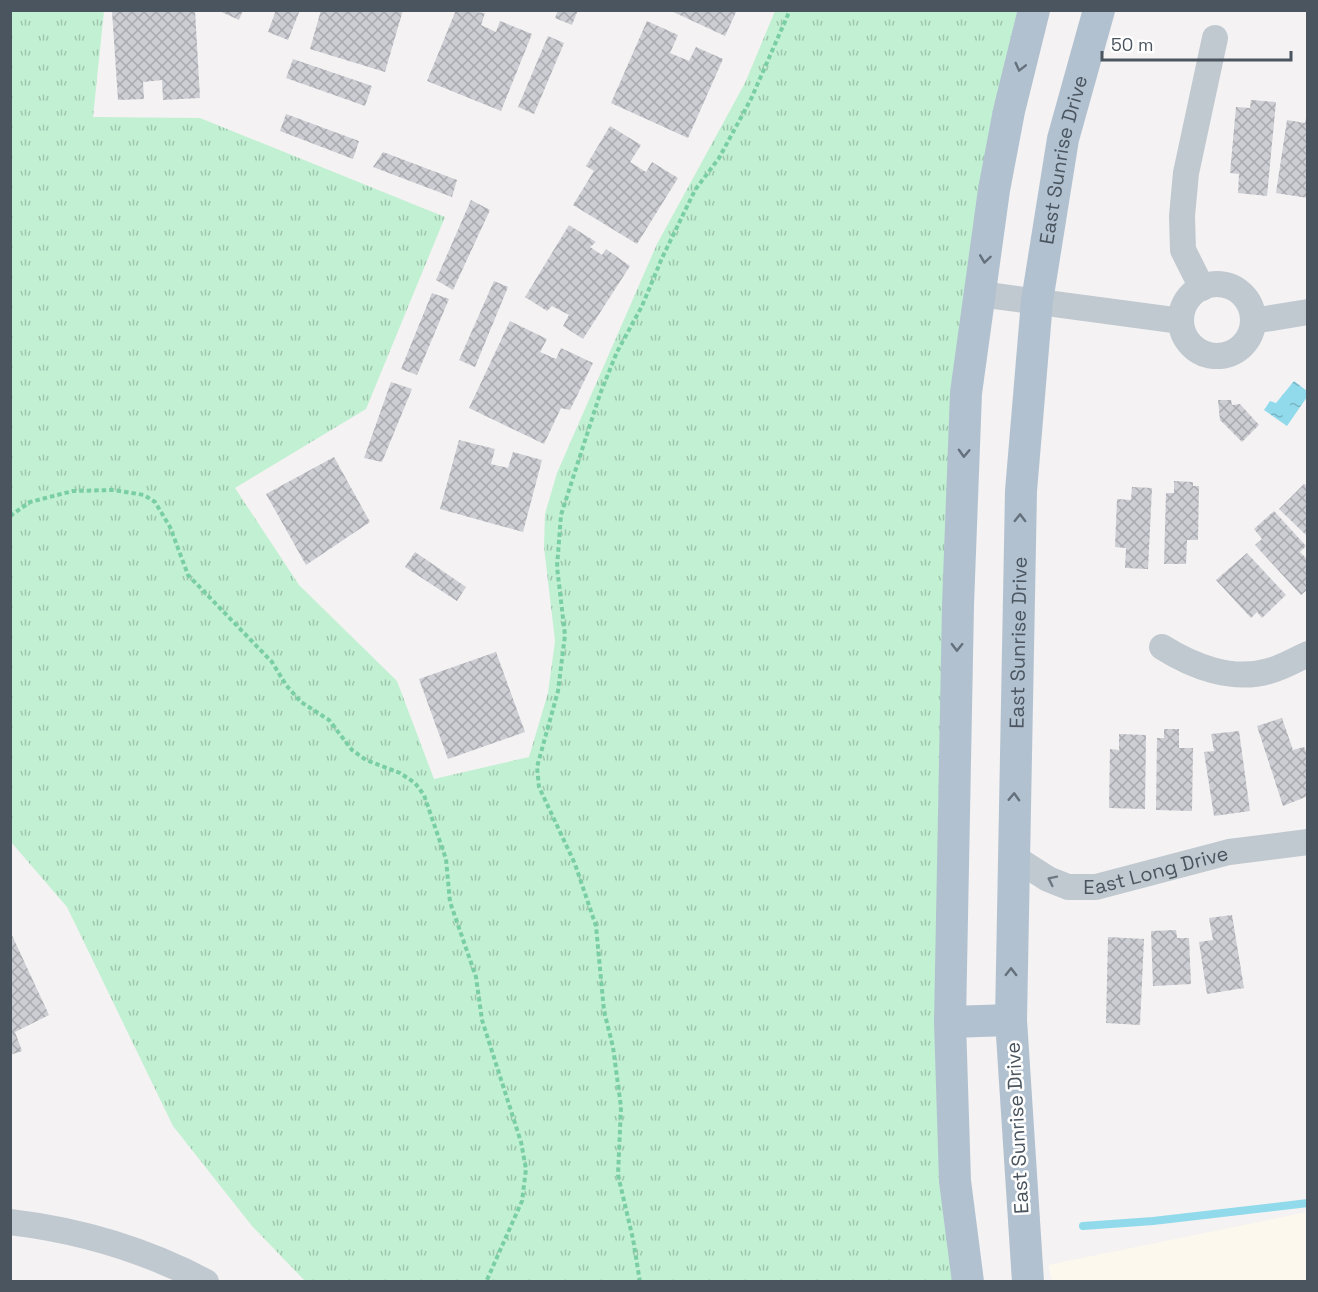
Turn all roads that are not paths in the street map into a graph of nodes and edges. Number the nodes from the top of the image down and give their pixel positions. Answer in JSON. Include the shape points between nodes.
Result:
{"nodes":[{"id":1,"x":1034,"y":10,"type":"edge"},
{"id":2,"x":1099,"y":10,"type":"edge"},
{"id":3,"x":1215,"y":38,"type":"dead end"},
{"id":4,"x":1202,"y":288,"type":"junction"},
{"id":5,"x":980,"y":294,"type":"junction"},
{"id":6,"x":1037,"y":301,"type":"junction"},
{"id":7,"x":1308,"y":312,"type":"edge"},
{"id":8,"x":1180,"y":321,"type":"junction"},
{"id":9,"x":1253,"y":321,"type":"junction"},
{"id":10,"x":1162,"y":646,"type":"dead end"},
{"id":11,"x":1308,"y":654,"type":"edge"},
{"id":12,"x":1308,"y":842,"type":"edge"},
{"id":13,"x":1012,"y":856,"type":"junction"},
{"id":14,"x":1011,"y":1020,"type":"junction"},
{"id":15,"x":950,"y":1022,"type":"junction"},
{"id":16,"x":10,"y":1222,"type":"edge"},
{"id":17,"x":206,"y":1281,"type":"edge"},
{"id":18,"x":968,"y":1281,"type":"edge"},
{"id":19,"x":1028,"y":1281,"type":"edge"}],
"edges":[{"from":1,"to":5,"type":"main road","one_way":true,"via":[[1009,111]]},
{"from":2,"to":6,"type":"main road","name":"East Sunrise Drive","via":[[1063,139]]},
{"from":3,"to":4,"type":"street","via":[[1186,173],[1182,216],[1183,250]]},
{"from":4,"to":8,"type":"street","via":[[1186,301]]},
{"from":4,"to":9,"type":"street","via":[[1214,285],[1236,291],[1245,299]]},
{"from":5,"to":6,"type":"street"},
{"from":5,"to":15,"type":"main road","one_way":true,"via":[[966,393]]},
{"from":6,"to":8,"type":"street"},
{"from":13,"to":6,"type":"main road","name":"East Sunrise Drive","one_way":true,"via":[[1021,491]]},
{"from":7,"to":9,"type":"street"},
{"from":8,"to":9,"type":"street","via":[[1183,333],[1199,352],[1223,356],[1244,344]]},
{"from":10,"to":11,"type":"street","via":[[1188,663],[1226,672],[1268,672]]},
{"from":12,"to":13,"type":"street","name":"East Long Drive","one_way":true,"via":[[1210,855],[1096,887],[1068,887]]},
{"from":14,"to":13,"type":"main road","name":"East Sunrise Drive","one_way":true},
{"from":14,"to":15,"type":"main road"},
{"from":14,"to":19,"type":"main road","name":"East Sunrise Drive"},
{"from":15,"to":18,"type":"main road","via":[[956,1181]]},
{"from":16,"to":17,"type":"street","via":[[50,1227],[131,1250]]}]}
